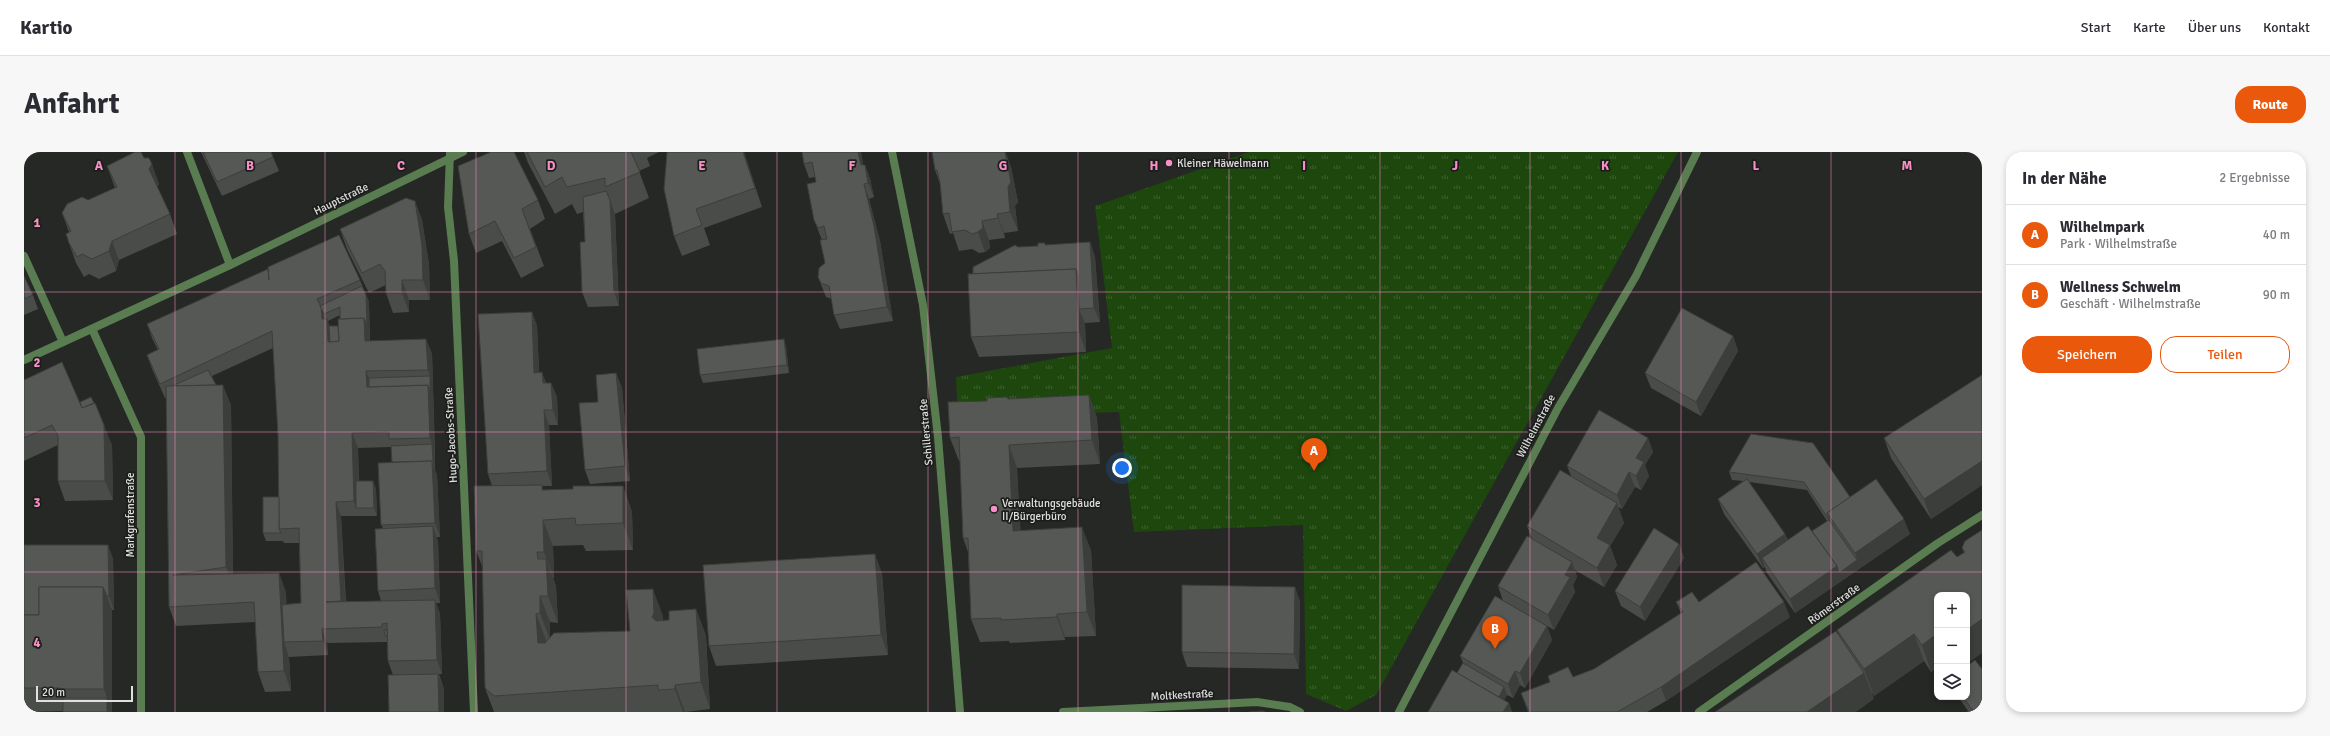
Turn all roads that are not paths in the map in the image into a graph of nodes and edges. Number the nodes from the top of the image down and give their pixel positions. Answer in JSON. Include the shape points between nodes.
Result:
{"nodes":[{"id":1,"x":187,"y":152,"type":"edge"},
{"id":2,"x":463,"y":152,"type":"edge"},
{"id":3,"x":892,"y":152,"type":"edge"},
{"id":4,"x":1697,"y":152,"type":"edge"},
{"id":5,"x":451,"y":155,"type":"edge"},
{"id":6,"x":24,"y":256,"type":"edge"},
{"id":7,"x":230,"y":265,"type":"junction"},
{"id":8,"x":92,"y":329,"type":"junction"},
{"id":9,"x":63,"y":342,"type":"junction"},
{"id":10,"x":24,"y":360,"type":"edge"},
{"id":11,"x":1982,"y":515,"type":"edge"},
{"id":12,"x":141,"y":712,"type":"edge"},
{"id":13,"x":474,"y":712,"type":"edge"},
{"id":14,"x":960,"y":712,"type":"edge"},
{"id":15,"x":1063,"y":712,"type":"edge"},
{"id":16,"x":1300,"y":712,"type":"edge"},
{"id":17,"x":1399,"y":712,"type":"edge"},
{"id":18,"x":1699,"y":712,"type":"edge"}],
"edges":[{"from":1,"to":7,"type":"street"},
{"from":2,"to":5,"type":"street","name":"Hauptstraße"},
{"from":3,"to":14,"type":"street","name":"Schillerstraße","via":[[923,305],[939,445]]},
{"from":4,"to":17,"type":"street","name":"Wilhelmstraße","via":[[1636,276],[1558,408]]},
{"from":5,"to":7,"type":"street","name":"Hauptstraße"},
{"from":5,"to":13,"type":"street","name":"Hugo-Jacobs-Straße","via":[[448,207],[454,260]]},
{"from":6,"to":9,"type":"street"},
{"from":7,"to":8,"type":"street","name":"Hauptstraße"},
{"from":8,"to":9,"type":"street","name":"Hauptstraße"},
{"from":8,"to":12,"type":"street","name":"Markgrafenstraße","via":[[141,437]]},
{"from":9,"to":10,"type":"street","name":"Hauptstraße"},
{"from":11,"to":18,"type":"street","name":"Römerstraße","via":[[1938,543]]},
{"from":15,"to":16,"type":"street","name":"Moltkestraße","via":[[1257,702],[1290,707]]}]}
